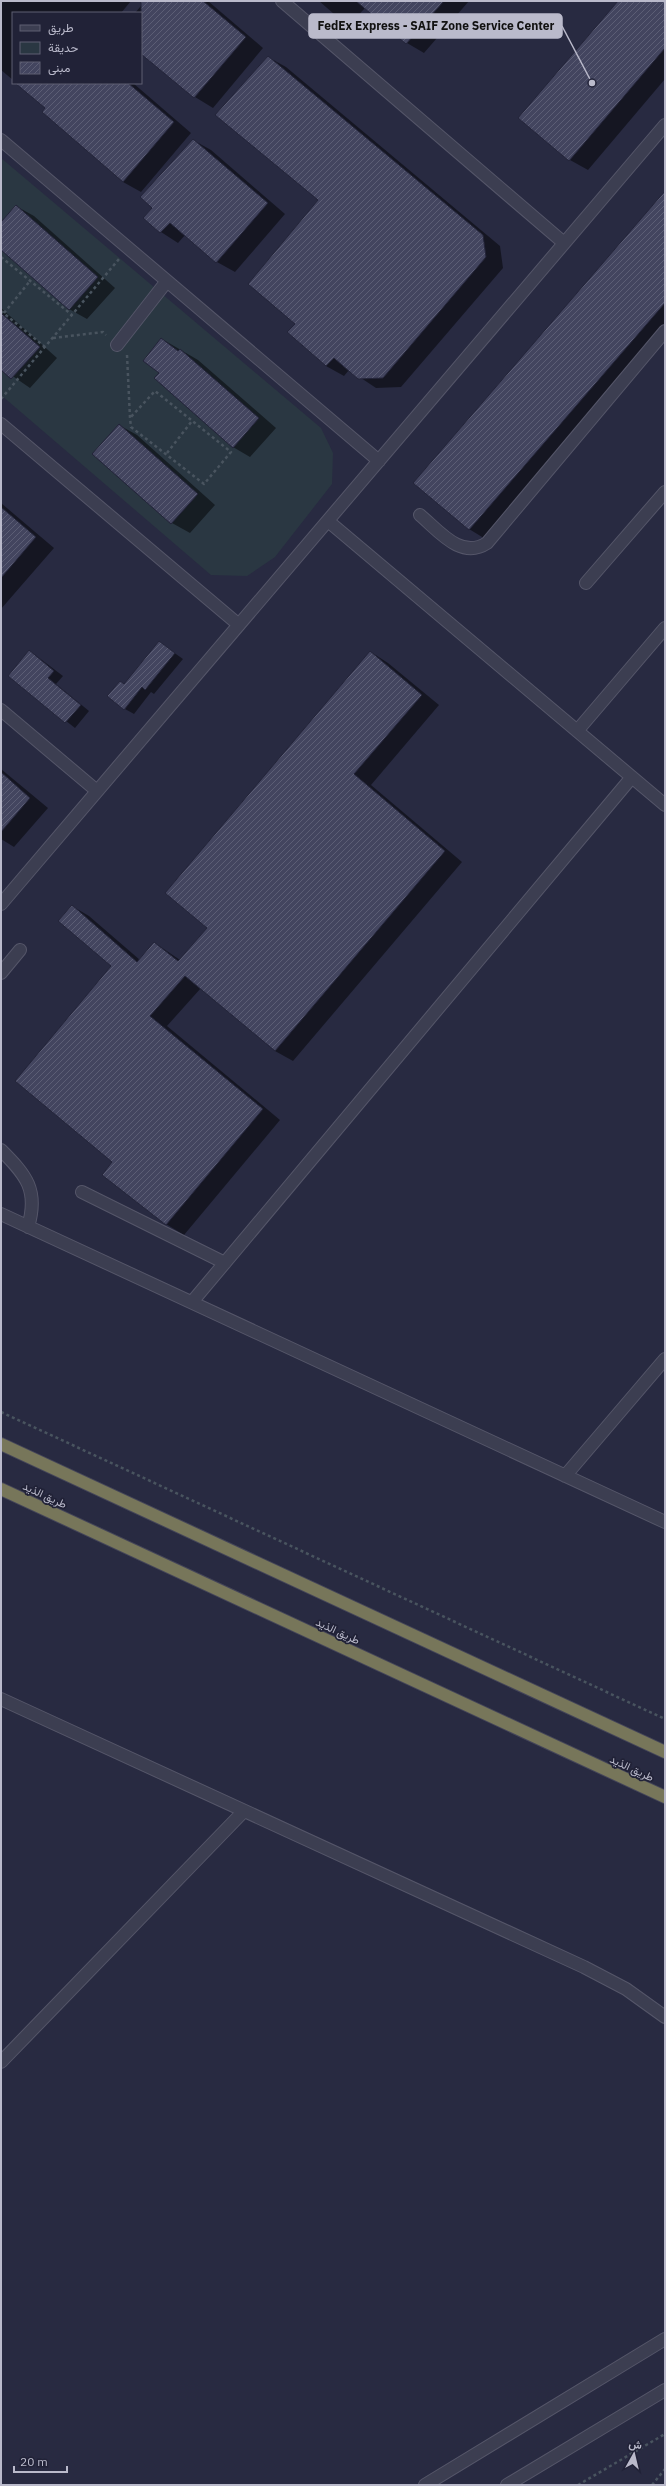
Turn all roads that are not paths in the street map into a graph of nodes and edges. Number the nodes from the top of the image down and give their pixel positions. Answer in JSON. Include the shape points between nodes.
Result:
{"nodes":[{"id":1,"x":282,"y":1,"type":"edge"},
{"id":2,"x":665,"y":126,"type":"edge"},
{"id":3,"x":1,"y":140,"type":"edge"},
{"id":4,"x":564,"y":243,"type":"junction"},
{"id":5,"x":167,"y":281,"type":"junction"},
{"id":6,"x":665,"y":331,"type":"edge"},
{"id":7,"x":117,"y":345,"type":"road end"},
{"id":8,"x":1,"y":424,"type":"edge"},
{"id":9,"x":379,"y":461,"type":"junction"},
{"id":10,"x":665,"y":492,"type":"edge"},
{"id":11,"x":420,"y":514,"type":"dead end"},
{"id":12,"x":328,"y":521,"type":"junction"},
{"id":13,"x":586,"y":583,"type":"dead end"},
{"id":14,"x":239,"y":625,"type":"junction"},
{"id":15,"x":665,"y":628,"type":"edge"},
{"id":16,"x":1,"y":710,"type":"edge"},
{"id":17,"x":577,"y":731,"type":"junction"},
{"id":18,"x":632,"y":777,"type":"junction"},
{"id":19,"x":97,"y":791,"type":"junction"},
{"id":20,"x":665,"y":805,"type":"edge"},
{"id":21,"x":1,"y":904,"type":"edge"},
{"id":22,"x":20,"y":950,"type":"dead end"},
{"id":23,"x":1,"y":974,"type":"edge"},
{"id":24,"x":1,"y":1150,"type":"edge"},
{"id":25,"x":82,"y":1192,"type":"dead end"},
{"id":26,"x":1,"y":1214,"type":"edge"},
{"id":27,"x":28,"y":1226,"type":"junction"},
{"id":28,"x":225,"y":1263,"type":"junction"},
{"id":29,"x":192,"y":1302,"type":"junction"},
{"id":30,"x":665,"y":1359,"type":"edge"},
{"id":31,"x":1,"y":1444,"type":"edge"},
{"id":32,"x":565,"y":1476,"type":"junction"},
{"id":33,"x":1,"y":1489,"type":"edge"},
{"id":34,"x":665,"y":1522,"type":"edge"},
{"id":35,"x":1,"y":1699,"type":"edge"},
{"id":36,"x":665,"y":1752,"type":"edge"},
{"id":37,"x":665,"y":1797,"type":"edge"},
{"id":38,"x":244,"y":1811,"type":"junction"},
{"id":39,"x":665,"y":2017,"type":"edge"},
{"id":40,"x":1,"y":2062,"type":"edge"},
{"id":41,"x":665,"y":2339,"type":"edge"},
{"id":42,"x":665,"y":2390,"type":"edge"},
{"id":43,"x":425,"y":2485,"type":"edge"},
{"id":44,"x":507,"y":2485,"type":"edge"}],
"edges":[{"from":1,"to":4,"type":"street"},
{"from":2,"to":4,"type":"street"},
{"from":3,"to":5,"type":"street"},
{"from":4,"to":9,"type":"street"},
{"from":5,"to":7,"type":"street"},
{"from":5,"to":9,"type":"street"},
{"from":6,"to":11,"type":"street","via":[[487,543],[471,550],[462,548]]},
{"from":8,"to":14,"type":"street"},
{"from":9,"to":12,"type":"street"},
{"from":10,"to":13,"type":"street"},
{"from":12,"to":14,"type":"street"},
{"from":12,"to":17,"type":"street"},
{"from":14,"to":19,"type":"street"},
{"from":15,"to":17,"type":"street"},
{"from":16,"to":19,"type":"street"},
{"from":17,"to":18,"type":"street"},
{"from":18,"to":20,"type":"street"},
{"from":18,"to":28,"type":"street"},
{"from":19,"to":21,"type":"street"},
{"from":22,"to":23,"type":"street"},
{"from":24,"to":27,"type":"street","via":[[23,1173],[30,1186],[33,1199]]},
{"from":25,"to":28,"type":"street"},
{"from":26,"to":27,"type":"street"},
{"from":27,"to":29,"type":"street"},
{"from":28,"to":29,"type":"street"},
{"from":29,"to":32,"type":"street"},
{"from":30,"to":32,"type":"street"},
{"from":31,"to":36,"type":"highway"},
{"from":32,"to":34,"type":"street"},
{"from":33,"to":37,"type":"highway","name":"طريق الذيد"},
{"from":35,"to":38,"type":"street"},
{"from":38,"to":39,"type":"street","via":[[584,1966],[626,1989]]},
{"from":38,"to":40,"type":"street"},
{"from":41,"to":43,"type":"street"},
{"from":42,"to":44,"type":"street"}]}
